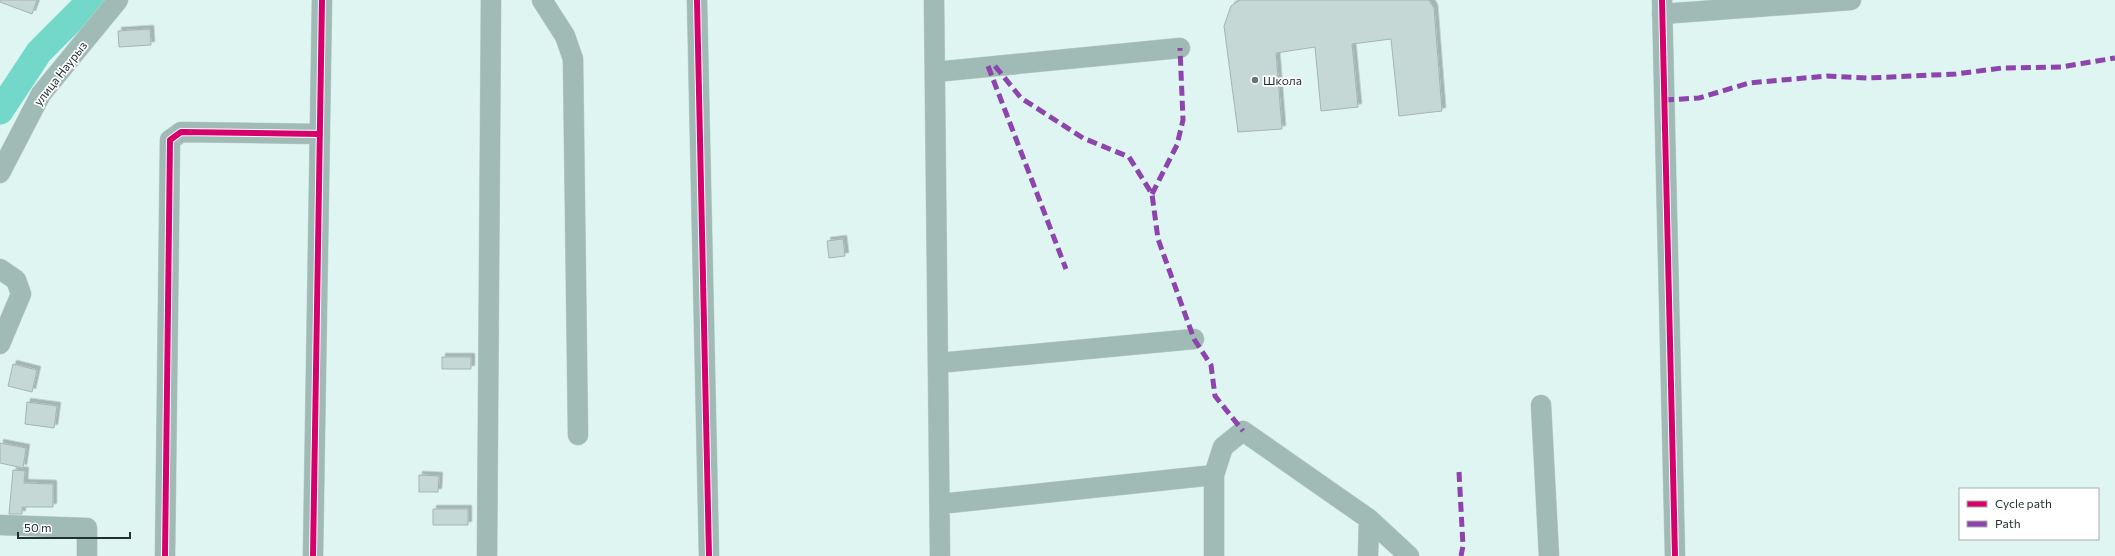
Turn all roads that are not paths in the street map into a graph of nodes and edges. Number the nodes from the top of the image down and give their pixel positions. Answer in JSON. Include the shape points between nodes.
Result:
{"nodes":[{"id":1,"x":118,"y":0,"type":"edge"},
{"id":2,"x":322,"y":0,"type":"edge"},
{"id":3,"x":491,"y":0,"type":"edge"},
{"id":4,"x":542,"y":0,"type":"edge"},
{"id":5,"x":697,"y":0,"type":"edge"},
{"id":6,"x":934,"y":0,"type":"edge"},
{"id":7,"x":1851,"y":0,"type":"edge"},
{"id":8,"x":1662,"y":7,"type":"edge"},
{"id":9,"x":1180,"y":48,"type":"dead end"},
{"id":10,"x":935,"y":72,"type":"junction"},
{"id":11,"x":320,"y":134,"type":"junction"},
{"id":12,"x":0,"y":173,"type":"edge"},
{"id":13,"x":0,"y":269,"type":"edge"},
{"id":14,"x":1194,"y":339,"type":"dead end"},
{"id":15,"x":0,"y":344,"type":"edge"},
{"id":16,"x":938,"y":363,"type":"junction"},
{"id":17,"x":1541,"y":405,"type":"dead end"},
{"id":18,"x":578,"y":435,"type":"dead end"},
{"id":19,"x":1214,"y":475,"type":"junction"},
{"id":20,"x":940,"y":504,"type":"junction"},
{"id":21,"x":1369,"y":519,"type":"junction"},
{"id":22,"x":0,"y":525,"type":"edge"},
{"id":23,"x":87,"y":556,"type":"edge"},
{"id":24,"x":165,"y":556,"type":"edge"},
{"id":25,"x":313,"y":556,"type":"edge"},
{"id":26,"x":487,"y":556,"type":"edge"},
{"id":27,"x":709,"y":556,"type":"edge"},
{"id":28,"x":940,"y":556,"type":"edge"},
{"id":29,"x":1214,"y":556,"type":"edge"},
{"id":30,"x":1368,"y":556,"type":"edge"},
{"id":31,"x":1409,"y":556,"type":"edge"},
{"id":32,"x":1549,"y":556,"type":"edge"},
{"id":33,"x":1676,"y":556,"type":"edge"}],
"edges":[{"from":1,"to":12,"type":"street","name":"улица Наурыз","via":[[41,94]]},
{"from":2,"to":11,"type":"street"},
{"from":3,"to":26,"type":"street"},
{"from":4,"to":18,"type":"street","via":[[565,36],[573,60]]},
{"from":5,"to":27,"type":"street"},
{"from":6,"to":10,"type":"street"},
{"from":7,"to":8,"type":"street"},
{"from":8,"to":33,"type":"street"},
{"from":9,"to":10,"type":"street"},
{"from":10,"to":16,"type":"street"},
{"from":11,"to":24,"type":"street","via":[[181,132],[170,140]]},
{"from":11,"to":25,"type":"street"},
{"from":13,"to":15,"type":"street","via":[[16,280],[21,294]]},
{"from":14,"to":16,"type":"street"},
{"from":16,"to":20,"type":"street"},
{"from":17,"to":32,"type":"street"},
{"from":19,"to":20,"type":"street"},
{"from":19,"to":21,"type":"street","via":[[1223,448],[1244,431]]},
{"from":19,"to":29,"type":"street"},
{"from":20,"to":28,"type":"street"},
{"from":21,"to":30,"type":"street"},
{"from":21,"to":31,"type":"street"},
{"from":22,"to":23,"type":"street","via":[[87,528]]}]}
